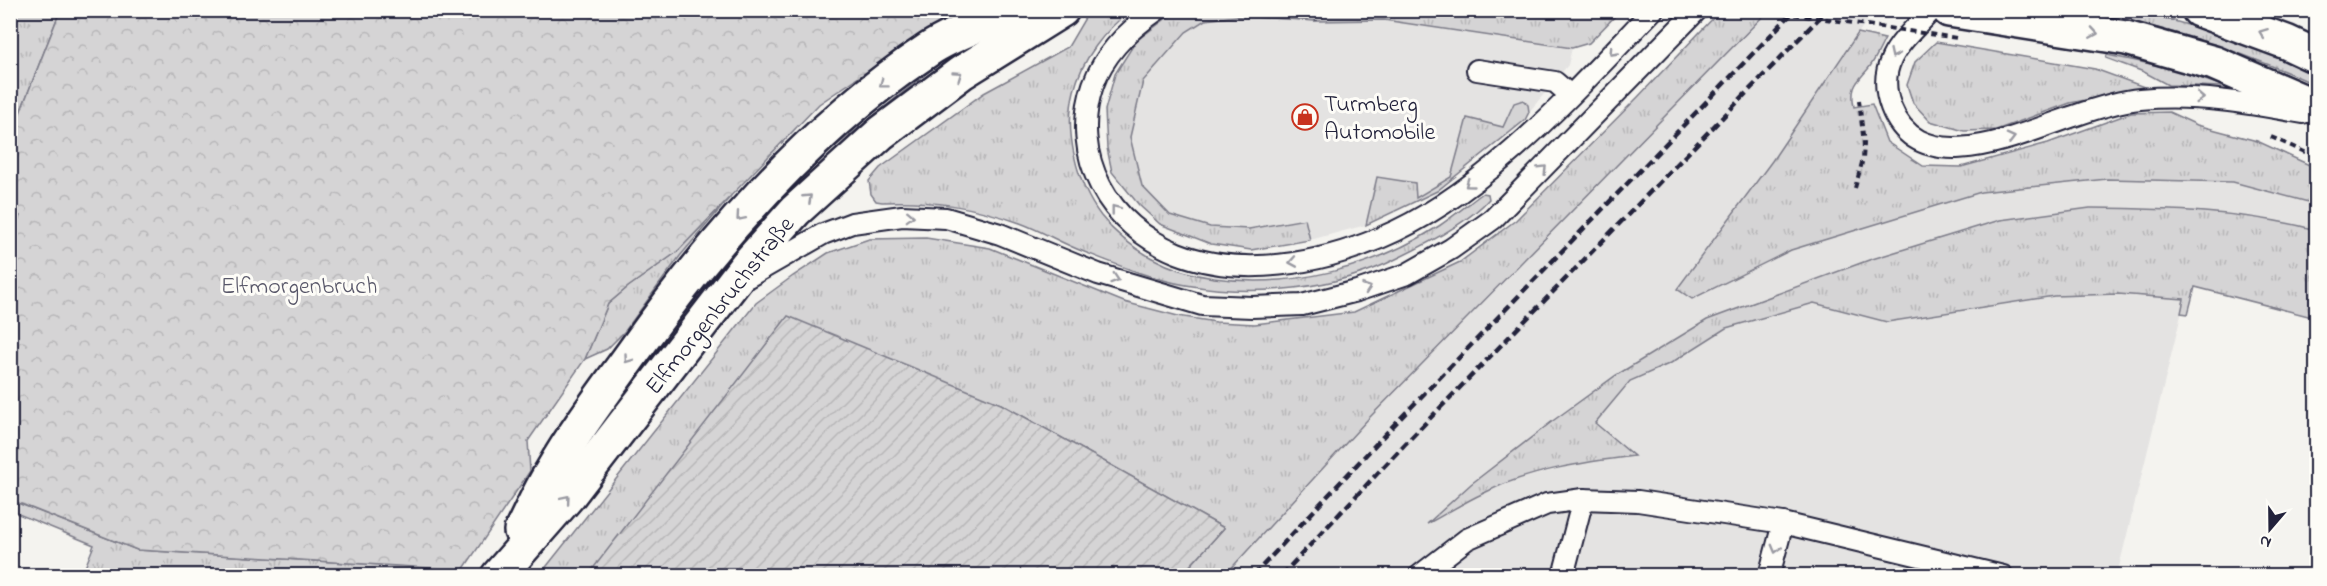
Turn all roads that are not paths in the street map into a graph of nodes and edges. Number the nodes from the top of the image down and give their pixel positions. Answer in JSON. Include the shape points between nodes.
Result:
{"nodes":[{"id":1,"x":972,"y":10,"type":"edge"},
{"id":2,"x":1010,"y":10,"type":"edge"},
{"id":3,"x":1062,"y":10,"type":"edge"},
{"id":4,"x":1157,"y":10,"type":"edge"},
{"id":5,"x":1653,"y":10,"type":"edge"},
{"id":6,"x":1697,"y":10,"type":"edge"},
{"id":7,"x":1932,"y":10,"type":"edge"},
{"id":8,"x":2199,"y":10,"type":"edge"},
{"id":9,"x":1960,"y":21,"type":"edge"},
{"id":10,"x":929,"y":49,"type":"junction"},
{"id":11,"x":2316,"y":56,"type":"edge"},
{"id":12,"x":1477,"y":70,"type":"dead end"},
{"id":13,"x":1570,"y":95,"type":"junction"},
{"id":14,"x":2316,"y":107,"type":"edge"},
{"id":15,"x":2316,"y":115,"type":"edge"},
{"id":16,"x":727,"y":289,"type":"junction"},
{"id":17,"x":1582,"y":498,"type":"junction"},
{"id":18,"x":1783,"y":523,"type":"junction"},
{"id":19,"x":1964,"y":571,"type":"edge"},
{"id":20,"x":499,"y":575,"type":"edge"},
{"id":21,"x":1419,"y":576,"type":"edge"},
{"id":22,"x":1563,"y":576,"type":"edge"},
{"id":23,"x":1769,"y":576,"type":"edge"},
{"id":24,"x":2003,"y":576,"type":"edge"}],
"edges":[{"from":1,"to":10,"type":"lane"},
{"from":2,"to":10,"type":"main road","name":"Elfmorgenbruchstraße"},
{"from":16,"to":3,"type":"main road","name":"Elfmorgenbruchstraße","one_way":true,"via":[[795,211],[881,133],[961,73]]},
{"from":13,"to":4,"type":"lane","one_way":true,"via":[[1472,183],[1381,238],[1286,264],[1206,262],[1161,246],[1128,225],[1095,177],[1088,146],[1087,115],[1093,84],[1134,26]]},
{"from":5,"to":13,"type":"lane","one_way":true},
{"from":16,"to":6,"type":"lane","one_way":true,"via":[[823,234],[852,223],[902,216],[946,218],[1000,234],[1098,274],[1202,305],[1302,305],[1357,291],[1407,274],[1493,219]]},
{"from":7,"to":15,"type":"lane","one_way":true,"via":[[1897,47],[1886,73],[1887,97],[1893,113],[1903,129],[1931,146],[1962,149],[2019,136],[2075,115],[2136,100],[2174,96],[2238,101]]},
{"from":11,"to":8,"type":"main road","one_way":true},
{"from":9,"to":14,"type":"main road","one_way":true,"via":[[2126,38],[2214,63]]},
{"from":10,"to":20,"type":"main road","name":"Elfmorgenbruchstraße","one_way":true,"via":[[868,95],[800,155],[702,260],[552,470]]},
{"from":12,"to":13,"type":"lane","via":[[1555,82]]},
{"from":20,"to":16,"type":"main road","name":"Elfmorgenbruchstraße","one_way":true,"via":[[570,494]]},
{"from":17,"to":18,"type":"lane","via":[[1638,501]]},
{"from":17,"to":21,"type":"lane","via":[[1547,504],[1467,539]]},
{"from":17,"to":22,"type":"lane"},
{"from":18,"to":19,"type":"lane"},
{"from":18,"to":23,"type":"lane","one_way":true},
{"from":19,"to":24,"type":"lane"}]}
